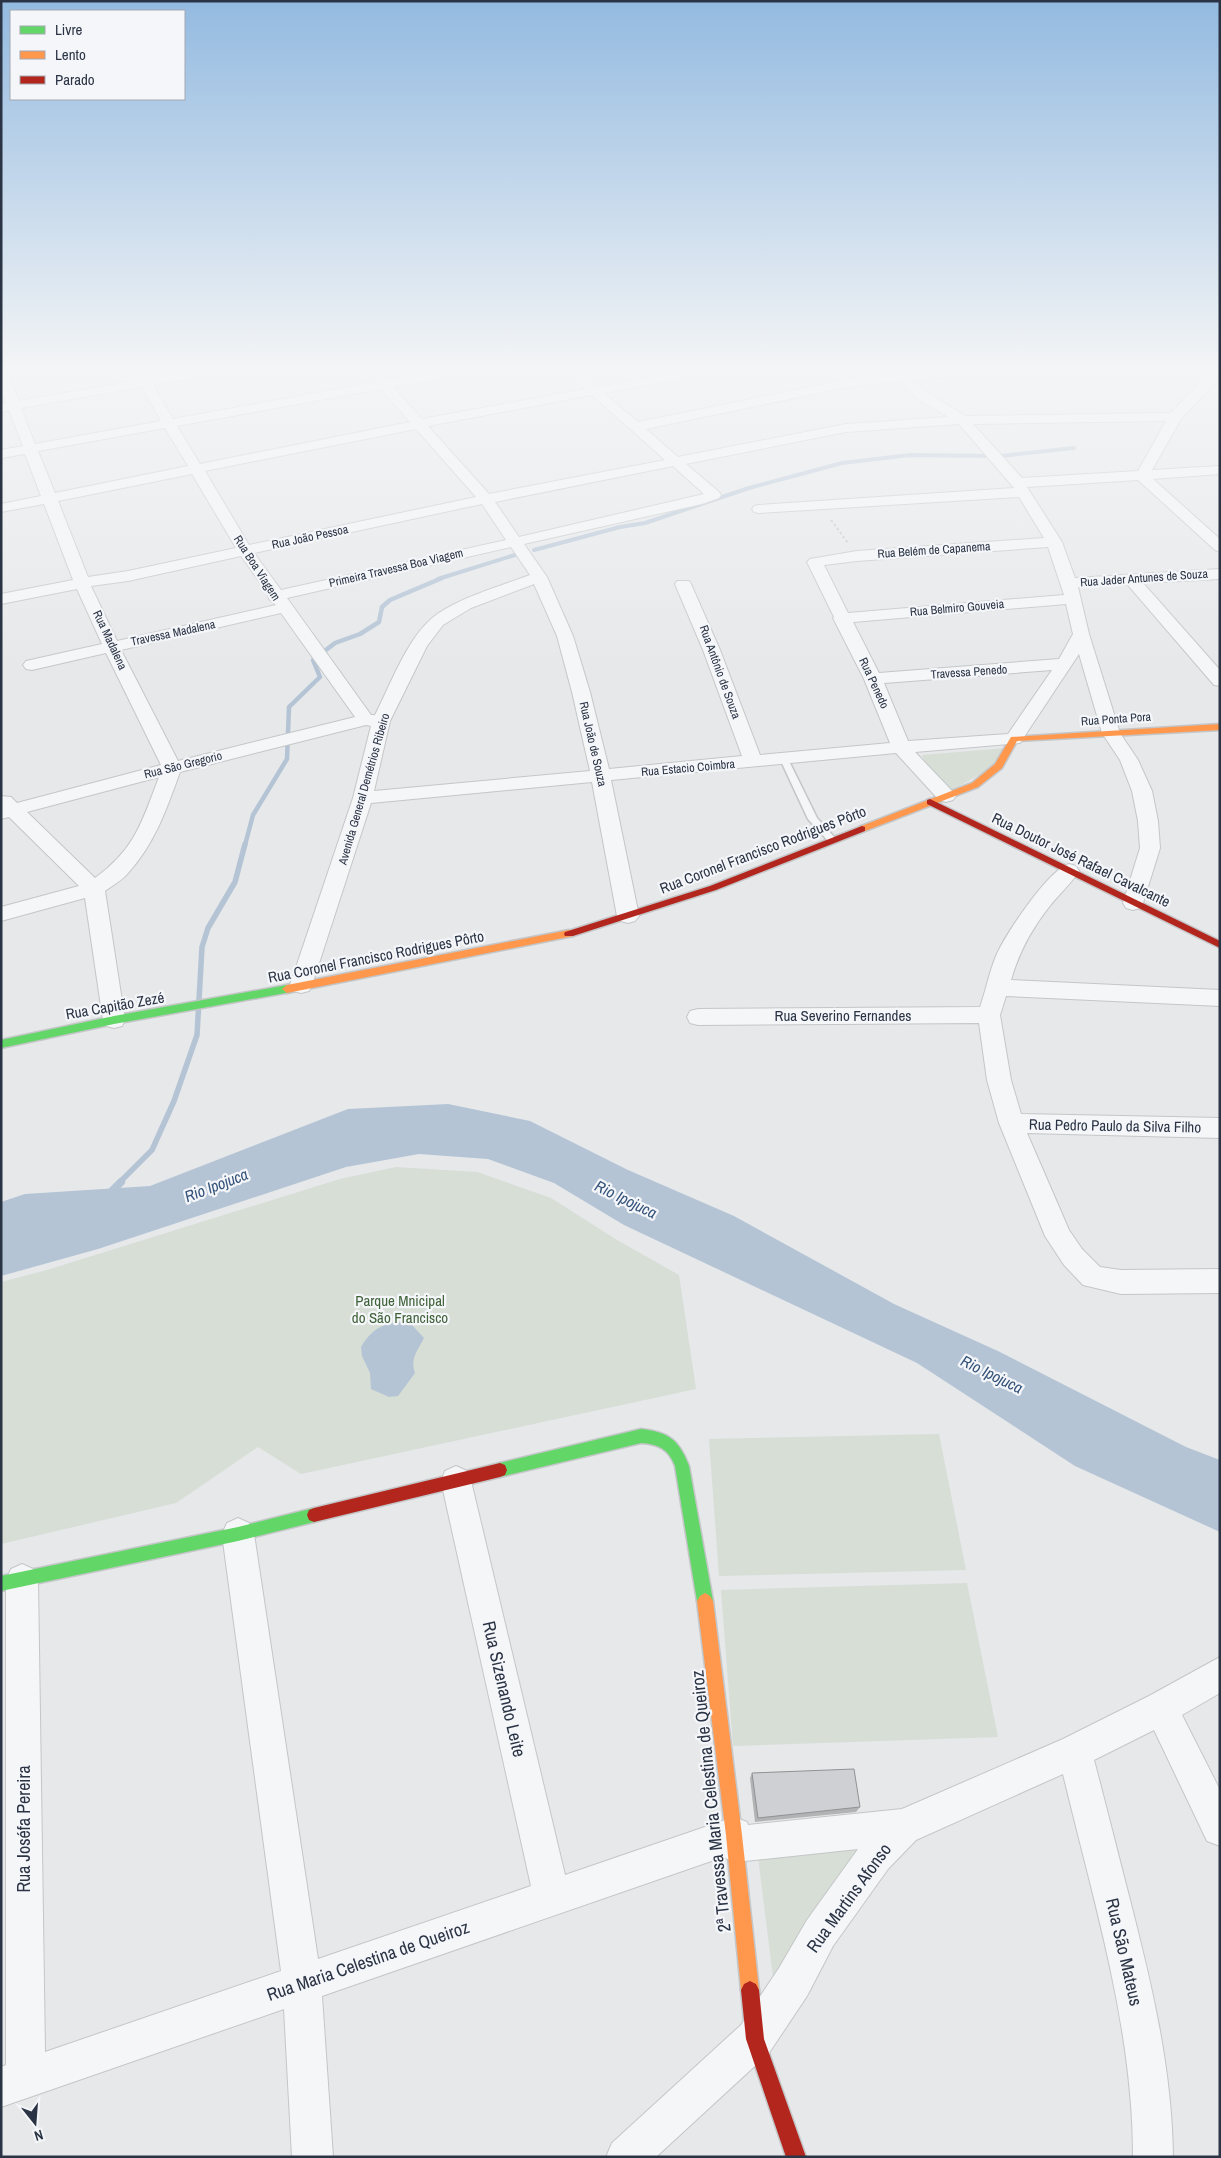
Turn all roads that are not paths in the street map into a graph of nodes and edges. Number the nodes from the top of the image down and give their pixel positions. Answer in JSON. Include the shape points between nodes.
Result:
{"nodes":[{"id":1,"x":197,"y":469,"type":"edge"},
{"id":2,"x":38,"y":470,"type":"edge"},
{"id":3,"x":193,"y":470,"type":"edge"},
{"id":4,"x":460,"y":470,"type":"edge"},
{"id":5,"x":636,"y":470,"type":"edge"},
{"id":6,"x":684,"y":470,"type":"edge"},
{"id":7,"x":1006,"y":470,"type":"edge"},
{"id":8,"x":1145,"y":470,"type":"edge"},
{"id":9,"x":1220,"y":470,"type":"edge"},
{"id":10,"x":1142,"y":476,"type":"junction"},
{"id":11,"x":1021,"y":488,"type":"junction"},
{"id":12,"x":49,"y":498,"type":"junction"},
{"id":13,"x":486,"y":499,"type":"junction"},
{"id":14,"x":1,"y":508,"type":"edge"},
{"id":15,"x":759,"y":510,"type":"dead end"},
{"id":16,"x":516,"y":541,"type":"junction"},
{"id":17,"x":1054,"y":542,"type":"junction"},
{"id":18,"x":1220,"y":547,"type":"edge"},
{"id":19,"x":245,"y":550,"type":"junction"},
{"id":20,"x":815,"y":562,"type":"joint"},
{"id":21,"x":1220,"y":574,"type":"edge"},
{"id":22,"x":539,"y":577,"type":"junction"},
{"id":23,"x":1131,"y":579,"type":"junction"},
{"id":24,"x":684,"y":584,"type":"dead end"},
{"id":25,"x":85,"y":588,"type":"junction"},
{"id":26,"x":1071,"y":591,"type":"junction"},
{"id":27,"x":1,"y":600,"type":"edge"},
{"id":28,"x":280,"y":602,"type":"junction"},
{"id":29,"x":1,"y":611,"type":"edge"},
{"id":30,"x":841,"y":618,"type":"junction"},
{"id":31,"x":1082,"y":634,"type":"junction"},
{"id":32,"x":111,"y":646,"type":"junction"},
{"id":33,"x":1065,"y":664,"type":"junction"},
{"id":34,"x":32,"y":665,"type":"dead end"},
{"id":35,"x":874,"y":679,"type":"junction"},
{"id":36,"x":1220,"y":681,"type":"edge"},
{"id":37,"x":374,"y":720,"type":"junction"},
{"id":38,"x":1220,"y":726,"type":"edge"},
{"id":39,"x":1110,"y":733,"type":"junction"},
{"id":40,"x":1014,"y":739,"type":"junction"},
{"id":41,"x":901,"y":747,"type":"junction"},
{"id":42,"x":784,"y":759,"type":"junction"},
{"id":43,"x":753,"y":762,"type":"junction"},
{"id":44,"x":172,"y":768,"type":"junction"},
{"id":45,"x":601,"y":776,"type":"junction"},
{"id":46,"x":363,"y":798,"type":"junction"},
{"id":47,"x":938,"y":799,"type":"junction"},
{"id":48,"x":6,"y":807,"type":"edge"},
{"id":49,"x":832,"y":840,"type":"junction"},
{"id":50,"x":1069,"y":871,"type":"junction"},
{"id":51,"x":94,"y":889,"type":"junction"},
{"id":52,"x":1133,"y":903,"type":"junction"},
{"id":53,"x":1,"y":914,"type":"edge"},
{"id":54,"x":628,"y":916,"type":"junction"},
{"id":55,"x":1220,"y":945,"type":"edge"},
{"id":56,"x":301,"y":986,"type":"junction"},
{"id":57,"x":996,"y":987,"type":"junction"},
{"id":58,"x":1220,"y":998,"type":"edge"},
{"id":59,"x":233,"y":999,"type":"joint"},
{"id":60,"x":989,"y":1015,"type":"junction"},
{"id":61,"x":698,"y":1016,"type":"dead end"},
{"id":62,"x":114,"y":1020,"type":"junction"},
{"id":63,"x":1,"y":1044,"type":"edge"},
{"id":64,"x":1011,"y":1123,"type":"junction"},
{"id":65,"x":1220,"y":1128,"type":"edge"},
{"id":66,"x":1220,"y":1281,"type":"edge"},
{"id":67,"x":456,"y":1482,"type":"junction"},
{"id":68,"x":238,"y":1534,"type":"junction"},
{"id":69,"x":11,"y":1582,"type":"edge"},
{"id":70,"x":1220,"y":1674,"type":"edge"},
{"id":71,"x":1161,"y":1708,"type":"junction"},
{"id":72,"x":1075,"y":1751,"type":"junction"},
{"id":73,"x":903,"y":1827,"type":"junction"},
{"id":74,"x":1220,"y":1828,"type":"edge"},
{"id":75,"x":735,"y":1839,"type":"junction"},
{"id":76,"x":552,"y":1897,"type":"junction"},
{"id":77,"x":302,"y":1983,"type":"junction"},
{"id":78,"x":755,"y":2039,"type":"junction"},
{"id":79,"x":13,"y":2082,"type":"edge"},
{"id":80,"x":314,"y":2157,"type":"edge"},
{"id":81,"x":626,"y":2157,"type":"edge"},
{"id":82,"x":796,"y":2157,"type":"edge"},
{"id":83,"x":1153,"y":2157,"type":"edge"}],
"edges":[{"from":1,"to":19,"type":"street","name":"Rua Boa Viagem"},
{"from":2,"to":12,"type":"street","name":"Rua Madalena"},
{"from":3,"to":12,"type":"street"},
{"from":4,"to":13,"type":"street","name":"Rua João de Souza"},
{"from":5,"to":13,"type":"street","name":"Rua João Pessoa"},
{"from":6,"to":16,"type":"street","via":[[714,495]]},
{"from":7,"to":11,"type":"street"},
{"from":8,"to":10,"type":"street"},
{"from":9,"to":10,"type":"street"},
{"from":10,"to":11,"type":"street"},
{"from":10,"to":18,"type":"street"},
{"from":11,"to":15,"type":"street"},
{"from":11,"to":17,"type":"street"},
{"from":12,"to":14,"type":"street"},
{"from":12,"to":25,"type":"street","name":"Rua Madalena"},
{"from":13,"to":16,"type":"street","name":"Rua João de Souza"},
{"from":13,"to":19,"type":"street","name":"Rua João Pessoa"},
{"from":16,"to":22,"type":"street","name":"Rua João de Souza"},
{"from":16,"to":28,"type":"street","name":"Primeira Travessa Boa Viagem"},
{"from":17,"to":20,"type":"street","name":"Rua Belém de Capanema"},
{"from":17,"to":26,"type":"street"},
{"from":19,"to":25,"type":"street","name":"Rua João Pessoa"},
{"from":19,"to":28,"type":"street","name":"Rua Boa Viagem"},
{"from":20,"to":30,"type":"street","name":"Rua Penedo"},
{"from":21,"to":23,"type":"street","name":"Rua Jader Antunes de Souza"},
{"from":22,"to":37,"type":"street","name":"Avenida General Demétrios Ribeiro","via":[[465,605],[437,622],[419,645]]},
{"from":22,"to":45,"type":"street","name":"Rua João de Souza","via":[[565,636]]},
{"from":23,"to":26,"type":"street","name":"Rua Jader Antunes de Souza"},
{"from":23,"to":36,"type":"street"},
{"from":24,"to":43,"type":"street","name":"Rua Antônio de Souza","via":[[720,668]]},
{"from":25,"to":27,"type":"street","name":"Rua João Pessoa"},
{"from":25,"to":29,"type":"street","name":"Rua João Pessoa"},
{"from":25,"to":32,"type":"street","name":"Rua Madalena"},
{"from":26,"to":30,"type":"street","name":"Rua Belmiro Gouveia"},
{"from":26,"to":31,"type":"street"},
{"from":28,"to":32,"type":"street","name":"Travessa Madalena"},
{"from":28,"to":37,"type":"street","name":"Rua Boa Viagem","via":[[319,655]]},
{"from":30,"to":35,"type":"street","name":"Rua Penedo"},
{"from":31,"to":33,"type":"street"},
{"from":31,"to":39,"type":"street"},
{"from":32,"to":34,"type":"street","name":"Travessa Madalena"},
{"from":32,"to":44,"type":"street","name":"Rua Madalena"},
{"from":33,"to":35,"type":"street","name":"Travessa Penedo"},
{"from":33,"to":40,"type":"street"},
{"from":35,"to":41,"type":"street","name":"Rua Penedo"},
{"from":37,"to":44,"type":"street","name":"Rua São Gregorio"},
{"from":37,"to":46,"type":"street","name":"Avenida General Demétrios Ribeiro"},
{"from":38,"to":39,"type":"street","name":"Rua Ponta Pora"},
{"from":39,"to":40,"type":"street","name":"Rua Ponta Pora"},
{"from":39,"to":52,"type":"street","via":[[1129,760],[1142,791],[1148,821],[1150,848]]},
{"from":40,"to":41,"type":"street","name":"Rua Estacio Coimbra"},
{"from":40,"to":47,"type":"street","name":"Rua Coronel Francisco Rodrigues Pôrto","via":[[1007,758],[994,771],[975,784]]},
{"from":41,"to":42,"type":"street","name":"Rua Estacio Coimbra"},
{"from":41,"to":47,"type":"street","name":"Rua Penedo"},
{"from":42,"to":43,"type":"street","name":"Rua Estacio Coimbra"},
{"from":42,"to":49,"type":"lane","via":[[813,819]]},
{"from":43,"to":45,"type":"street","name":"Rua Estacio Coimbra"},
{"from":44,"to":48,"type":"street","name":"Rua São Gregorio"},
{"from":44,"to":51,"type":"street","via":[[151,825],[136,850],[120,869]]},
{"from":45,"to":46,"type":"street","name":"Rua Estacio Coimbra"},
{"from":45,"to":54,"type":"street","name":"Rua João de Souza"},
{"from":46,"to":56,"type":"street","name":"Avenida General Demétrios Ribeiro"},
{"from":47,"to":49,"type":"street","name":"Rua Coronel Francisco Rodrigues Pôrto"},
{"from":47,"to":50,"type":"street","name":"Rua Doutor José Rafael Cavalcante"},
{"from":48,"to":51,"type":"street"},
{"from":49,"to":54,"type":"street","name":"Rua Coronel Francisco Rodrigues Pôrto","via":[[712,888]]},
{"from":50,"to":52,"type":"street","name":"Rua Doutor José Rafael Cavalcante"},
{"from":50,"to":57,"type":"street","via":[[1020,930]]},
{"from":51,"to":53,"type":"street"},
{"from":51,"to":62,"type":"street"},
{"from":52,"to":55,"type":"street","name":"Rua Doutor José Rafael Cavalcante"},
{"from":54,"to":56,"type":"street","name":"Rua Coronel Francisco Rodrigues Pôrto","via":[[564,935]]},
{"from":56,"to":59,"type":"street","name":"Rua Coronel Francisco Rodrigues Pôrto"},
{"from":57,"to":58,"type":"street"},
{"from":57,"to":60,"type":"street"},
{"from":59,"to":62,"type":"street","name":"Rua Capitão Zezé"},
{"from":60,"to":61,"type":"street","name":"Rua Severino Fernandes"},
{"from":60,"to":64,"type":"street","via":[[999,1080]]},
{"from":62,"to":63,"type":"street","name":"Rua Capitão Zezé"},
{"from":64,"to":65,"type":"street","name":"Rua Pedro Paulo da Silva Filho"},
{"from":64,"to":66,"type":"street","via":[[1058,1236],[1093,1277],[1121,1282]]},
{"from":67,"to":68,"type":"street"},
{"from":67,"to":75,"type":"street","name":"2ª Travessa Maria Celestina de Queiroz","via":[[641,1436],[657,1436],[678,1452],[710,1634]]},
{"from":67,"to":76,"type":"street","name":"Rua Sizenando Leite"},
{"from":68,"to":69,"type":"street"},
{"from":68,"to":77,"type":"street"},
{"from":69,"to":79,"type":"street","name":"Rua Joséfa Pereira"},
{"from":70,"to":71,"type":"street","name":"Rua Martins Afonso"},
{"from":71,"to":72,"type":"street","name":"Rua Martins Afonso"},
{"from":71,"to":74,"type":"street"},
{"from":72,"to":73,"type":"street","name":"Rua Martins Afonso"},
{"from":72,"to":83,"type":"street","name":"Rua São Mateus","via":[[1136,1998],[1148,2067]]},
{"from":73,"to":75,"type":"street","name":"Rua Maria Celestina de Queiroz"},
{"from":73,"to":78,"type":"street","name":"Rua Martins Afonso","via":[[876,1856],[820,1934]]},
{"from":75,"to":76,"type":"street","name":"Rua Maria Celestina de Queiroz"},
{"from":75,"to":78,"type":"street","name":"2ª Travessa Maria Celestina de Queiroz"},
{"from":76,"to":77,"type":"street","name":"Rua Maria Celestina de Queiroz"},
{"from":77,"to":79,"type":"street","name":"Rua Maria Celestina de Queiroz"},
{"from":77,"to":80,"type":"street"},
{"from":78,"to":81,"type":"street","name":"Rua Martins Afonso"},
{"from":78,"to":82,"type":"street","name":"2ª Travessa Maria Celestina de Queiroz"}]}
